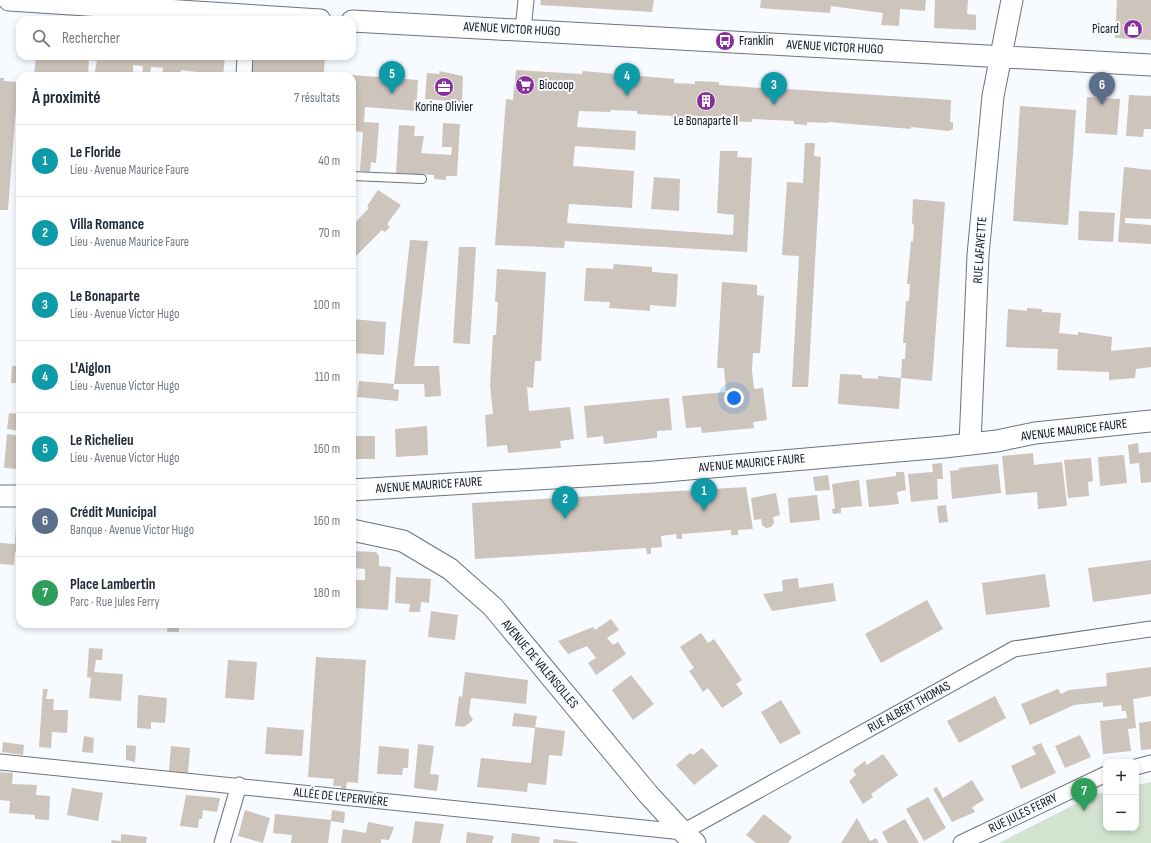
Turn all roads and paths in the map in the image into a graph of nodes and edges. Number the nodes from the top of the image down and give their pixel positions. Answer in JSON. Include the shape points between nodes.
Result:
{"nodes":[{"id":1,"x":17,"y":0,"type":"edge"},
{"id":2,"x":526,"y":0,"type":"edge"},
{"id":3,"x":1012,"y":0,"type":"edge"},
{"id":4,"x":223,"y":16,"type":"edge"},
{"id":5,"x":356,"y":22,"type":"edge"},
{"id":6,"x":523,"y":30,"type":"junction"},
{"id":7,"x":1001,"y":57,"type":"junction"},
{"id":8,"x":245,"y":60,"type":"edge"},
{"id":9,"x":1151,"y":65,"type":"edge"},
{"id":10,"x":244,"y":72,"type":"edge"},
{"id":11,"x":356,"y":176,"type":"edge"},
{"id":12,"x":422,"y":179,"type":"dead end"},
{"id":13,"x":1151,"y":421,"type":"edge"},
{"id":14,"x":970,"y":444,"type":"junction"},
{"id":15,"x":356,"y":490,"type":"edge"},
{"id":16,"x":0,"y":496,"type":"edge"},
{"id":17,"x":16,"y":496,"type":"edge"},
{"id":18,"x":356,"y":531,"type":"edge"},
{"id":19,"x":1151,"y":629,"type":"edge"},
{"id":20,"x":0,"y":762,"type":"edge"},
{"id":21,"x":1151,"y":763,"type":"edge"},
{"id":22,"x":1139,"y":766,"type":"edge"},
{"id":23,"x":1103,"y":775,"type":"edge"},
{"id":24,"x":239,"y":785,"type":"junction"},
{"id":25,"x":689,"y":838,"type":"edge"},
{"id":26,"x":222,"y":843,"type":"edge"},
{"id":27,"x":961,"y":843,"type":"edge"}],
"edges":[{"from":1,"to":4,"type":"street"},
{"from":2,"to":6,"type":"street"},
{"from":3,"to":7,"type":"street","name":"RUE LAFAYETTE"},
{"from":5,"to":6,"type":"street","name":"AVENUE VICTOR HUGO"},
{"from":6,"to":7,"type":"street","name":"AVENUE VICTOR HUGO"},
{"from":7,"to":9,"type":"street","name":"AVENUE VICTOR HUGO"},
{"from":7,"to":14,"type":"street","name":"RUE LAFAYETTE","via":[[992,96],[978,255]]},
{"from":8,"to":10,"type":"street"},
{"from":11,"to":12,"type":"lane"},
{"from":13,"to":14,"type":"street","name":"AVENUE MAURICE FAURE","via":[[1035,433]]},
{"from":14,"to":15,"type":"street","name":"AVENUE MAURICE FAURE","via":[[654,472]]},
{"from":16,"to":17,"type":"street"},
{"from":18,"to":25,"type":"street","name":"AVENUE DE VALENSOLLES","via":[[403,541],[450,569],[493,607],[648,794]]},
{"from":19,"to":25,"type":"street","name":"RUE ALBERT THOMAS","via":[[1014,649]]},
{"from":20,"to":24,"type":"street","name":"ALLÉE DE L'EPERVIÈRE"},
{"from":21,"to":22,"type":"street"},
{"from":23,"to":27,"type":"street","name":"RUE JULES FERRY"},
{"from":24,"to":25,"type":"street","name":"ALLÉE DE L'EPERVIÈRE"},
{"from":24,"to":26,"type":"street"}]}
